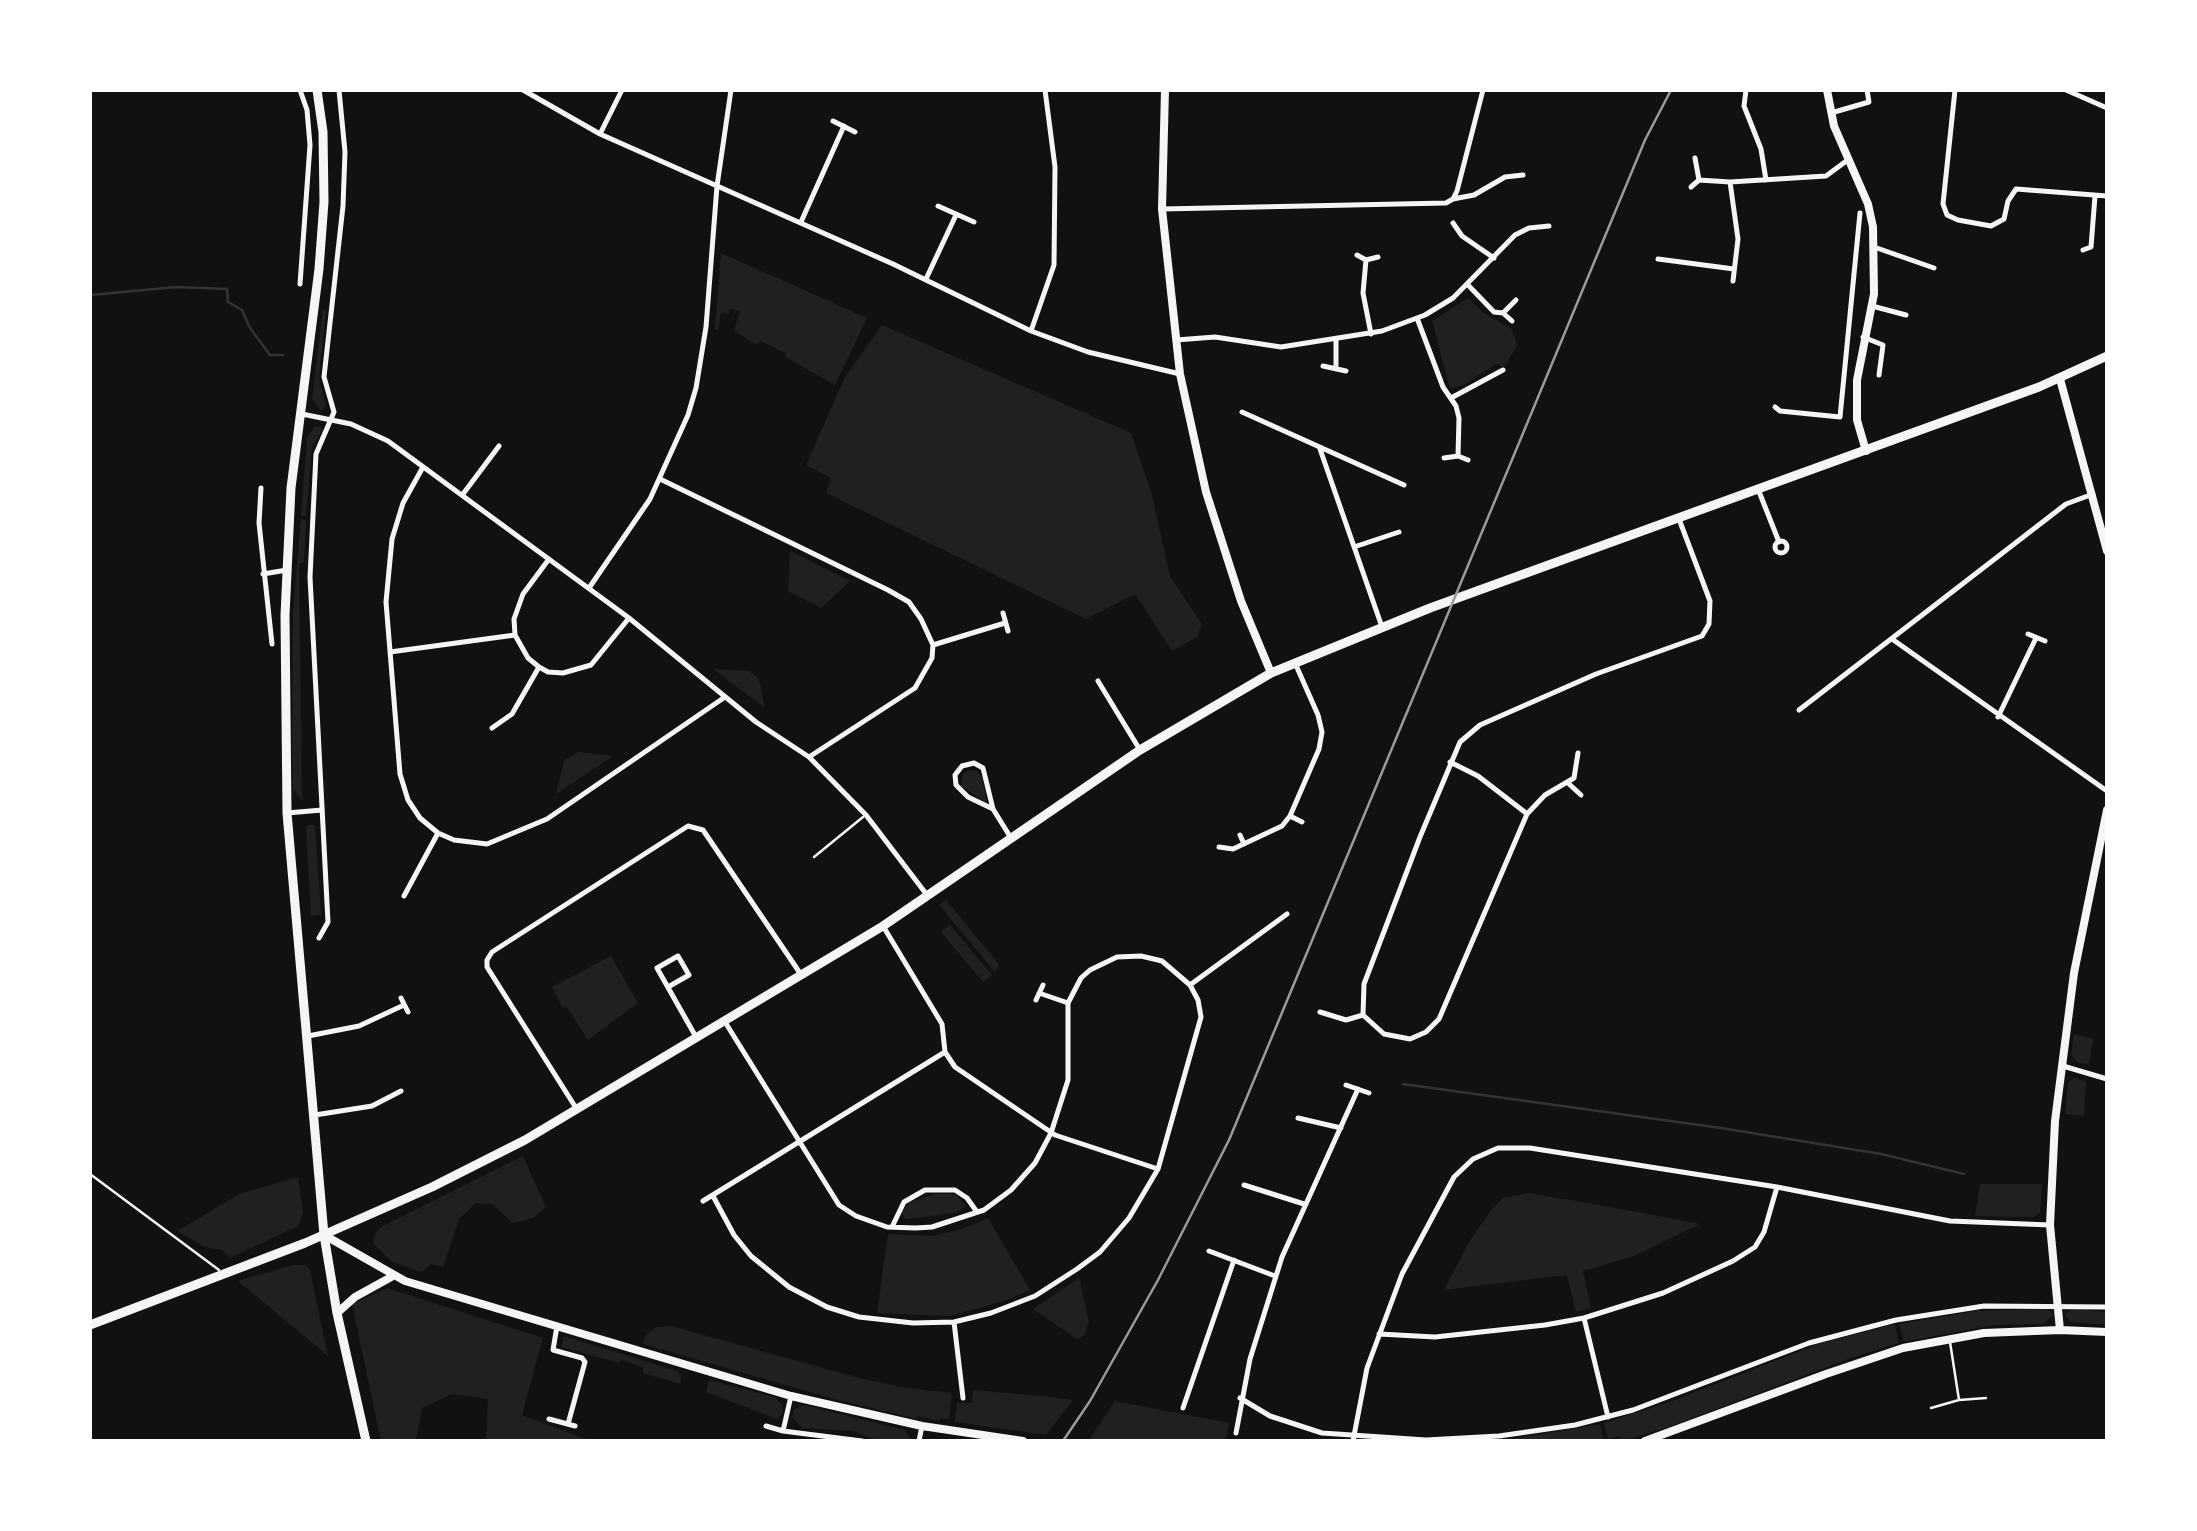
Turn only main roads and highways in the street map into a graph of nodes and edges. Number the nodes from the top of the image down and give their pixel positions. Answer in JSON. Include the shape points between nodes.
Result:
{"nodes":[{"id":1,"x":318,"y":90,"type":"edge"},
{"id":2,"x":2107,"y":356,"type":"edge"},
{"id":3,"x":324,"y":1235,"type":"junction"},
{"id":4,"x":90,"y":1325,"type":"edge"},
{"id":5,"x":366,"y":1441,"type":"edge"}],
"edges":[{"from":1,"to":3,"type":"main road","via":[[324,202],[286,570],[287,812]]},
{"from":2,"to":3,"type":"main road","via":[[1271,673],[1140,750],[883,926],[578,1110],[472,1168]]},
{"from":3,"to":4,"type":"main road"},
{"from":3,"to":5,"type":"main road"}]}
